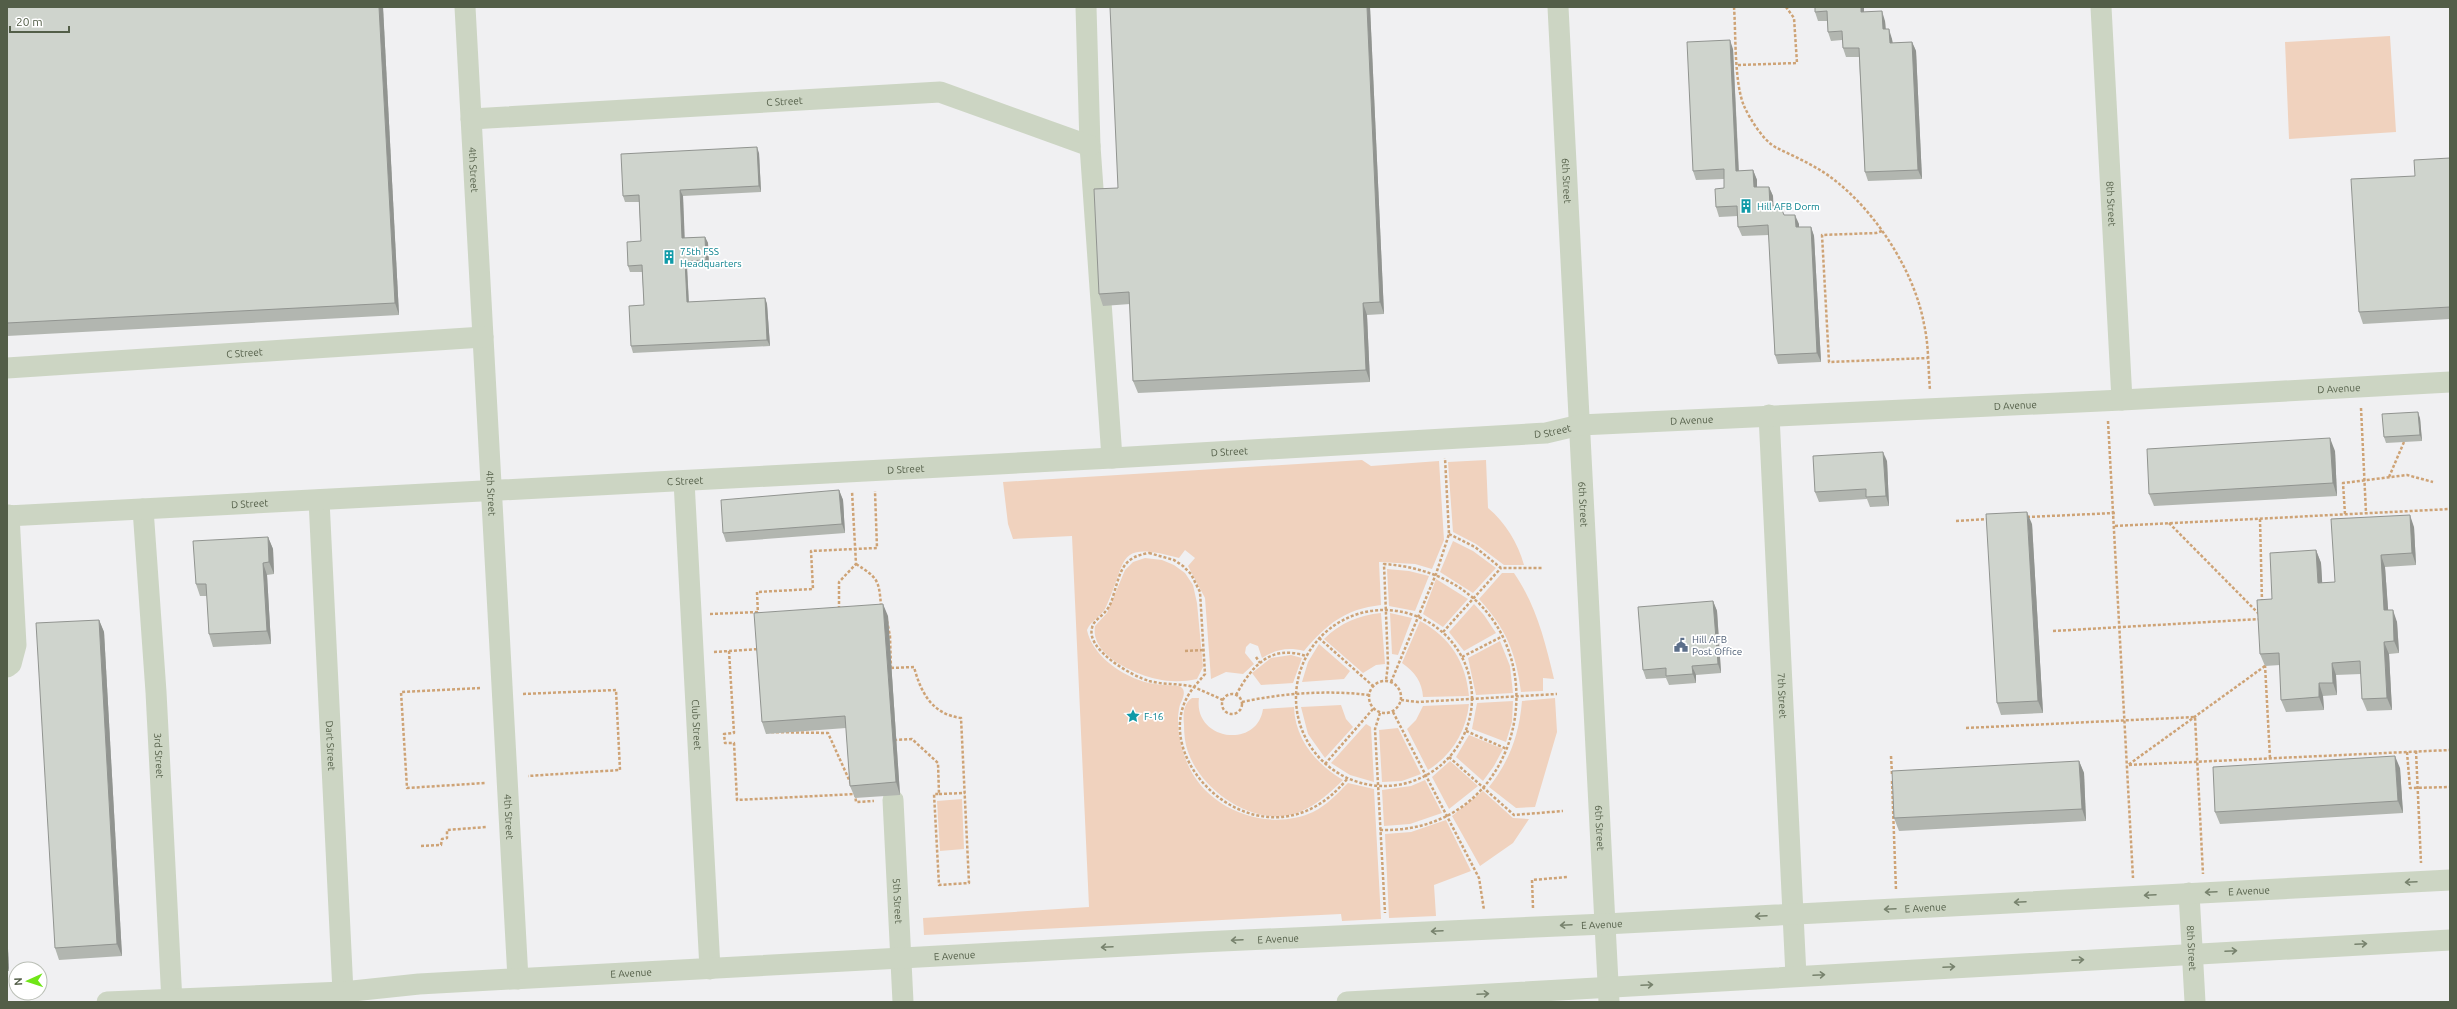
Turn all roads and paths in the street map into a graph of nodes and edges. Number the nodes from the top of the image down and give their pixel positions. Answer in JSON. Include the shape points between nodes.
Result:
{"nodes":[{"id":1,"x":465,"y":7,"type":"edge"},
{"id":2,"x":1086,"y":7,"type":"edge"},
{"id":3,"x":1558,"y":7,"type":"edge"},
{"id":4,"x":1734,"y":7,"type":"edge"},
{"id":5,"x":1786,"y":7,"type":"edge"},
{"id":6,"x":2101,"y":7,"type":"edge"},
{"id":7,"x":1738,"y":66,"type":"junction"},
{"id":8,"x":471,"y":119,"type":"junction"},
{"id":9,"x":1090,"y":146,"type":"junction"},
{"id":10,"x":1882,"y":231,"type":"junction"},
{"id":11,"x":482,"y":337,"type":"junction"},
{"id":12,"x":1928,"y":358,"type":"junction"},
{"id":13,"x":7,"y":368,"type":"edge"},
{"id":14,"x":2450,"y":382,"type":"edge"},
{"id":15,"x":2360,"y":387,"type":"junction"},
{"id":16,"x":1930,"y":392,"type":"dead end"},
{"id":17,"x":2115,"y":400,"type":"junction"},
{"id":18,"x":1769,"y":415,"type":"junction"},
{"id":19,"x":1580,"y":424,"type":"junction"},
{"id":20,"x":2404,"y":442,"type":"edge"},
{"id":21,"x":1445,"y":454,"type":"dead end"},
{"id":22,"x":1112,"y":458,"type":"junction"},
{"id":23,"x":2389,"y":478,"type":"junction"},
{"id":24,"x":876,"y":479,"type":"junction"},
{"id":25,"x":684,"y":481,"type":"junction"},
{"id":26,"x":2365,"y":481,"type":"junction"},
{"id":27,"x":2433,"y":482,"type":"dead end"},
{"id":28,"x":492,"y":489,"type":"junction"},
{"id":29,"x":852,"y":490,"type":"dead end"},
{"id":30,"x":319,"y":500,"type":"junction"},
{"id":31,"x":143,"y":509,"type":"junction"},
{"id":32,"x":2450,"y":509,"type":"edge"},
{"id":33,"x":2114,"y":513,"type":"junction"},
{"id":34,"x":2366,"y":513,"type":"junction"},
{"id":35,"x":2345,"y":514,"type":"junction"},
{"id":36,"x":8,"y":516,"type":"edge"},
{"id":37,"x":2020,"y":518,"type":"edge"},
{"id":38,"x":1996,"y":519,"type":"edge"},
{"id":39,"x":2260,"y":519,"type":"junction"},
{"id":40,"x":1956,"y":521,"type":"dead end"},
{"id":41,"x":2168,"y":523,"type":"junction"},
{"id":42,"x":2115,"y":526,"type":"junction"},
{"id":43,"x":1449,"y":534,"type":"junction"},
{"id":44,"x":855,"y":549,"type":"junction"},
{"id":45,"x":856,"y":564,"type":"junction"},
{"id":46,"x":1501,"y":568,"type":"junction"},
{"id":47,"x":1542,"y":568,"type":"dead end"},
{"id":48,"x":1436,"y":574,"type":"junction"},
{"id":49,"x":1473,"y":599,"type":"junction"},
{"id":50,"x":2262,"y":604,"type":"edge"},
{"id":51,"x":881,"y":608,"type":"edge"},
{"id":52,"x":1384,"y":609,"type":"junction"},
{"id":53,"x":839,"y":611,"type":"edge"},
{"id":54,"x":758,"y":612,"type":"junction"},
{"id":55,"x":2262,"y":612,"type":"edge"},
{"id":56,"x":704,"y":614,"type":"dead end"},
{"id":57,"x":882,"y":615,"type":"edge"},
{"id":58,"x":1417,"y":616,"type":"junction"},
{"id":59,"x":2264,"y":618,"type":"junction"},
{"id":60,"x":758,"y":619,"type":"edge"},
{"id":61,"x":2120,"y":627,"type":"junction"},
{"id":62,"x":2053,"y":631,"type":"dead end"},
{"id":63,"x":1443,"y":632,"type":"junction"},
{"id":64,"x":1503,"y":636,"type":"junction"},
{"id":65,"x":1318,"y":638,"type":"junction"},
{"id":66,"x":760,"y":642,"type":"edge"},
{"id":67,"x":760,"y":649,"type":"junction"},
{"id":68,"x":1204,"y":650,"type":"junction"},
{"id":69,"x":729,"y":651,"type":"junction"},
{"id":70,"x":1185,"y":651,"type":"dead end"},
{"id":71,"x":709,"y":652,"type":"dead end"},
{"id":72,"x":761,"y":656,"type":"edge"},
{"id":73,"x":1306,"y":656,"type":"junction"},
{"id":74,"x":1256,"y":657,"type":"dead end"},
{"id":75,"x":1462,"y":657,"type":"junction"},
{"id":76,"x":2265,"y":658,"type":"edge"},
{"id":77,"x":1260,"y":663,"type":"junction"},
{"id":78,"x":2265,"y":666,"type":"junction"},
{"id":79,"x":7,"y":667,"type":"edge"},
{"id":80,"x":891,"y":668,"type":"junction"},
{"id":81,"x":892,"y":675,"type":"dead end"},
{"id":82,"x":1386,"y":681,"type":"junction"},
{"id":83,"x":1391,"y":682,"type":"junction"},
{"id":84,"x":1373,"y":686,"type":"junction"},
{"id":85,"x":1194,"y":687,"type":"junction"},
{"id":86,"x":480,"y":688,"type":"dead end"},
{"id":87,"x":524,"y":694,"type":"dead end"},
{"id":88,"x":1557,"y":694,"type":"dead end"},
{"id":89,"x":1236,"y":695,"type":"junction"},
{"id":90,"x":1296,"y":695,"type":"junction"},
{"id":91,"x":1369,"y":695,"type":"junction"},
{"id":92,"x":1518,"y":697,"type":"junction"},
{"id":93,"x":1223,"y":700,"type":"junction"},
{"id":94,"x":1401,"y":700,"type":"junction"},
{"id":95,"x":1472,"y":700,"type":"junction"},
{"id":96,"x":1242,"y":702,"type":"junction"},
{"id":97,"x":1373,"y":709,"type":"junction"},
{"id":98,"x":1393,"y":712,"type":"junction"},
{"id":99,"x":1380,"y":713,"type":"junction"},
{"id":100,"x":2195,"y":717,"type":"junction"},
{"id":101,"x":2125,"y":720,"type":"junction"},
{"id":102,"x":766,"y":726,"type":"edge"},
{"id":103,"x":1966,"y":728,"type":"dead end"},
{"id":104,"x":1466,"y":731,"type":"junction"},
{"id":105,"x":895,"y":733,"type":"dead end"},
{"id":106,"x":895,"y":740,"type":"junction"},
{"id":107,"x":896,"y":748,"type":"dead end"},
{"id":108,"x":1507,"y":749,"type":"junction"},
{"id":109,"x":2450,"y":750,"type":"edge"},
{"id":110,"x":2416,"y":751,"type":"junction"},
{"id":111,"x":2406,"y":752,"type":"junction"},
{"id":112,"x":1892,"y":756,"type":"dead end"},
{"id":113,"x":1449,"y":757,"type":"junction"},
{"id":114,"x":2270,"y":758,"type":"junction"},
{"id":115,"x":2197,"y":762,"type":"junction"},
{"id":116,"x":1325,"y":764,"type":"junction"},
{"id":117,"x":2128,"y":765,"type":"junction"},
{"id":118,"x":528,"y":776,"type":"dead end"},
{"id":119,"x":1426,"y":776,"type":"junction"},
{"id":120,"x":1347,"y":778,"type":"junction"},
{"id":121,"x":485,"y":782,"type":"dead end"},
{"id":122,"x":1377,"y":786,"type":"junction"},
{"id":123,"x":1483,"y":787,"type":"junction"},
{"id":124,"x":2450,"y":787,"type":"edge"},
{"id":125,"x":2418,"y":789,"type":"junction"},
{"id":126,"x":965,"y":793,"type":"junction"},
{"id":127,"x":855,"y":794,"type":"junction"},
{"id":128,"x":939,"y":794,"type":"junction"},
{"id":129,"x":893,"y":800,"type":"joint"},
{"id":130,"x":1563,"y":811,"type":"dead end"},
{"id":131,"x":1446,"y":815,"type":"junction"},
{"id":132,"x":487,"y":827,"type":"dead end"},
{"id":133,"x":1380,"y":830,"type":"junction"},
{"id":134,"x":421,"y":846,"type":"dead end"},
{"id":135,"x":1568,"y":878,"type":"dead end"},
{"id":136,"x":2450,"y":880,"type":"edge"},
{"id":137,"x":2422,"y":882,"type":"junction"},
{"id":138,"x":2196,"y":893,"type":"junction"},
{"id":139,"x":2134,"y":896,"type":"junction"},
{"id":140,"x":1897,"y":909,"type":"junction"},
{"id":141,"x":1533,"y":913,"type":"dead end"},
{"id":142,"x":1794,"y":914,"type":"junction"},
{"id":143,"x":1485,"y":915,"type":"dead end"},
{"id":144,"x":1385,"y":921,"type":"dead end"},
{"id":145,"x":1606,"y":924,"type":"junction"},
{"id":146,"x":2450,"y":940,"type":"edge"},
{"id":147,"x":2192,"y":953,"type":"junction"},
{"id":148,"x":901,"y":958,"type":"junction"},
{"id":149,"x":710,"y":969,"type":"junction"},
{"id":150,"x":1796,"y":976,"type":"junction"},
{"id":151,"x":518,"y":979,"type":"junction"},
{"id":152,"x":343,"y":992,"type":"junction"},
{"id":153,"x":1608,"y":994,"type":"edge"},
{"id":154,"x":172,"y":1000,"type":"edge"},
{"id":155,"x":107,"y":1002,"type":"edge"},
{"id":156,"x":903,"y":1002,"type":"edge"},
{"id":157,"x":1347,"y":1002,"type":"edge"},
{"id":158,"x":2195,"y":1002,"type":"edge"}],
"edges":[{"from":1,"to":8,"type":"street","name":"4th Street"},
{"from":2,"to":9,"type":"street"},
{"from":3,"to":19,"type":"street","name":"6th Street"},
{"from":4,"to":7,"type":"path"},
{"from":5,"to":7,"type":"path","via":[[1794,18],[1797,63]]},
{"from":6,"to":17,"type":"street","name":"8th Street"},
{"from":7,"to":10,"type":"path","via":[[1744,106],[1761,132],[1776,148],[1821,170],[1842,187]]},
{"from":8,"to":9,"type":"street","name":"C Street","via":[[940,92]]},
{"from":8,"to":11,"type":"street","name":"4th Street"},
{"from":9,"to":22,"type":"street"},
{"from":10,"to":12,"type":"path","via":[[1899,257],[1919,302],[1928,343]]},
{"from":10,"to":12,"type":"path","via":[[1822,235],[1829,362]]},
{"from":11,"to":13,"type":"street","name":"C Street"},
{"from":11,"to":28,"type":"street","name":"4th Street"},
{"from":12,"to":16,"type":"path"},
{"from":14,"to":15,"type":"street","name":"D Avenue"},
{"from":15,"to":17,"type":"street","name":"D Avenue"},
{"from":15,"to":26,"type":"path"},
{"from":17,"to":18,"type":"street","name":"D Avenue"},
{"from":17,"to":33,"type":"path"},
{"from":18,"to":19,"type":"street","name":"D Avenue"},
{"from":18,"to":142,"type":"street","name":"7th Street"},
{"from":19,"to":22,"type":"street","name":"D Street","via":[[1546,433]]},
{"from":19,"to":145,"type":"street","name":"6th Street"},
{"from":20,"to":23,"type":"path"},
{"from":21,"to":43,"type":"path"},
{"from":22,"to":24,"type":"street","name":"D Street"},
{"from":23,"to":26,"type":"path"},
{"from":23,"to":27,"type":"path","via":[[2407,475]]},
{"from":24,"to":25,"type":"street","name":"C Street"},
{"from":24,"to":44,"type":"path","via":[[877,548]]},
{"from":25,"to":28,"type":"street","name":"C Street"},
{"from":25,"to":149,"type":"street","name":"Club Street"},
{"from":26,"to":34,"type":"path"},
{"from":26,"to":35,"type":"path","via":[[2343,483]]},
{"from":28,"to":30,"type":"street","name":"D Street"},
{"from":28,"to":151,"type":"street","name":"4th Street"},
{"from":29,"to":44,"type":"path"},
{"from":30,"to":31,"type":"street","name":"D Street"},
{"from":30,"to":152,"type":"street","name":"Dart Street"},
{"from":31,"to":36,"type":"street","name":"D Street"},
{"from":31,"to":154,"type":"street","name":"3rd Street","via":[[157,700]]},
{"from":32,"to":34,"type":"path"},
{"from":33,"to":37,"type":"path"},
{"from":33,"to":42,"type":"path"},
{"from":34,"to":35,"type":"path"},
{"from":35,"to":39,"type":"path"},
{"from":36,"to":79,"type":"street","via":[[16,645],[11,664]]},
{"from":38,"to":40,"type":"path"},
{"from":39,"to":41,"type":"path"},
{"from":39,"to":50,"type":"path"},
{"from":41,"to":42,"type":"path"},
{"from":41,"to":59,"type":"path"},
{"from":42,"to":61,"type":"path"},
{"from":43,"to":46,"type":"path","via":[[1480,550]]},
{"from":43,"to":48,"type":"path"},
{"from":44,"to":45,"type":"path"},
{"from":44,"to":54,"type":"path","via":[[811,551],[813,589],[757,592]]},
{"from":45,"to":51,"type":"path","via":[[874,575],[879,582]]},
{"from":45,"to":53,"type":"path","via":[[840,582]]},
{"from":46,"to":47,"type":"path"},
{"from":46,"to":49,"type":"path"},
{"from":48,"to":49,"type":"path","via":[[1457,585]]},
{"from":48,"to":52,"type":"path","via":[[1409,566],[1384,564]]},
{"from":48,"to":58,"type":"path"},
{"from":49,"to":63,"type":"path"},
{"from":49,"to":64,"type":"path","via":[[1488,614]]},
{"from":52,"to":58,"type":"path"},
{"from":52,"to":65,"type":"path","via":[[1351,616],[1336,623]]},
{"from":52,"to":82,"type":"path","via":[[1388,664]]},
{"from":54,"to":56,"type":"path"},
{"from":54,"to":60,"type":"path"},
{"from":55,"to":59,"type":"path"},
{"from":57,"to":80,"type":"path","via":[[888,616]]},
{"from":58,"to":63,"type":"path"},
{"from":58,"to":83,"type":"path"},
{"from":59,"to":61,"type":"path"},
{"from":61,"to":62,"type":"path"},
{"from":61,"to":101,"type":"path"},
{"from":63,"to":75,"type":"path"},
{"from":64,"to":75,"type":"path"},
{"from":64,"to":92,"type":"path","via":[[1512,661]]},
{"from":65,"to":73,"type":"path"},
{"from":65,"to":84,"type":"path"},
{"from":66,"to":67,"type":"path"},
{"from":67,"to":69,"type":"path"},
{"from":67,"to":72,"type":"path"},
{"from":68,"to":70,"type":"path"},
{"from":68,"to":85,"type":"path","via":[[1205,674]]},
{"from":68,"to":85,"type":"path","via":[[1200,592],[1191,574],[1174,560],[1161,555],[1135,555],[1121,572],[1107,611],[1094,623],[1091,629],[1093,638],[1099,650],[1138,678]]},
{"from":69,"to":71,"type":"path"},
{"from":69,"to":127,"type":"path","via":[[734,733],[724,734],[725,743],[734,743],[737,800]]},
{"from":73,"to":77,"type":"path","via":[[1284,652],[1274,654]]},
{"from":73,"to":90,"type":"path","via":[[1299,673]]},
{"from":74,"to":77,"type":"path"},
{"from":75,"to":95,"type":"path","via":[[1470,678]]},
{"from":76,"to":78,"type":"path"},
{"from":77,"to":89,"type":"path","via":[[1247,676]]},
{"from":78,"to":100,"type":"path"},
{"from":78,"to":114,"type":"path"},
{"from":80,"to":81,"type":"path"},
{"from":80,"to":126,"type":"path","via":[[914,666],[918,682],[929,702],[945,714],[961,718]]},
{"from":82,"to":83,"type":"path"},
{"from":82,"to":84,"type":"path"},
{"from":83,"to":94,"type":"path","via":[[1398,688]]},
{"from":84,"to":91,"type":"path"},
{"from":85,"to":93,"type":"path"},
{"from":85,"to":120,"type":"path","via":[[1183,704],[1181,718],[1185,752],[1201,782],[1229,804],[1251,815],[1268,818],[1286,817],[1321,804],[1338,790]]},
{"from":86,"to":121,"type":"path","via":[[401,692],[407,788]]},
{"from":87,"to":118,"type":"path","via":[[616,690],[619,741],[620,770]]},
{"from":88,"to":92,"type":"path"},
{"from":89,"to":93,"type":"path","via":[[1228,694]]},
{"from":89,"to":96,"type":"path"},
{"from":90,"to":91,"type":"path","via":[[1342,692]]},
{"from":90,"to":96,"type":"path"},
{"from":90,"to":116,"type":"path","via":[[1297,712],[1304,734],[1313,751]]},
{"from":91,"to":97,"type":"path"},
{"from":92,"to":95,"type":"path"},
{"from":92,"to":108,"type":"path","via":[[1516,717]]},
{"from":93,"to":96,"type":"path","via":[[1224,711],[1232,715],[1241,711]]},
{"from":94,"to":95,"type":"path"},
{"from":94,"to":98,"type":"path"},
{"from":95,"to":104,"type":"path"},
{"from":97,"to":99,"type":"path"},
{"from":97,"to":116,"type":"path"},
{"from":98,"to":99,"type":"path"},
{"from":98,"to":119,"type":"path"},
{"from":99,"to":122,"type":"path","via":[[1375,729]]},
{"from":100,"to":101,"type":"path"},
{"from":100,"to":115,"type":"path"},
{"from":100,"to":117,"type":"path"},
{"from":101,"to":103,"type":"path"},
{"from":101,"to":117,"type":"path"},
{"from":102,"to":127,"type":"path","via":[[766,734],[828,733]]},
{"from":104,"to":108,"type":"path"},
{"from":104,"to":113,"type":"path"},
{"from":105,"to":106,"type":"path"},
{"from":106,"to":107,"type":"path"},
{"from":106,"to":128,"type":"path","via":[[912,739],[938,762]]},
{"from":108,"to":123,"type":"path"},
{"from":109,"to":110,"type":"path"},
{"from":110,"to":111,"type":"path"},
{"from":110,"to":125,"type":"path"},
{"from":111,"to":114,"type":"path"},
{"from":111,"to":125,"type":"path","via":[[2410,788]]},
{"from":112,"to":140,"type":"path"},
{"from":113,"to":119,"type":"path"},
{"from":113,"to":123,"type":"path"},
{"from":114,"to":115,"type":"path"},
{"from":115,"to":117,"type":"path"},
{"from":115,"to":138,"type":"path"},
{"from":116,"to":120,"type":"path"},
{"from":117,"to":139,"type":"path"},
{"from":119,"to":122,"type":"path","via":[[1398,785]]},
{"from":119,"to":131,"type":"path"},
{"from":120,"to":122,"type":"path"},
{"from":122,"to":133,"type":"path"},
{"from":123,"to":130,"type":"path","via":[[1514,815]]},
{"from":123,"to":131,"type":"path"},
{"from":124,"to":125,"type":"path"},
{"from":125,"to":137,"type":"path"},
{"from":126,"to":128,"type":"path"},
{"from":126,"to":128,"type":"path","via":[[969,883],[939,885],[934,794]]},
{"from":127,"to":129,"type":"path","via":[[856,802]]},
{"from":129,"to":148,"type":"street","name":"5th Street"},
{"from":131,"to":133,"type":"path","via":[[1408,828]]},
{"from":131,"to":143,"type":"path","via":[[1480,878]]},
{"from":132,"to":134,"type":"path","via":[[447,830],[448,838],[442,839],[441,845]]},
{"from":133,"to":144,"type":"path"},
{"from":135,"to":141,"type":"path","via":[[1532,880]]},
{"from":136,"to":137,"type":"street","name":"E Avenue"},
{"from":137,"to":138,"type":"street","name":"E Avenue","one_way":true},
{"from":138,"to":139,"type":"street","name":"E Avenue","one_way":true},
{"from":138,"to":147,"type":"street","name":"8th Street"},
{"from":139,"to":140,"type":"street","name":"E Avenue","one_way":true},
{"from":140,"to":142,"type":"street","name":"E Avenue","one_way":true},
{"from":142,"to":145,"type":"street","name":"E Avenue","one_way":true},
{"from":142,"to":150,"type":"street","name":"7th Street"},
{"from":145,"to":148,"type":"street","name":"E Avenue","one_way":true},
{"from":145,"to":153,"type":"street","name":"6th Street"},
{"from":147,"to":146,"type":"street","one_way":true},
{"from":150,"to":147,"type":"street","one_way":true},
{"from":147,"to":158,"type":"street","name":"8th Street"},
{"from":148,"to":149,"type":"street","name":"E Avenue"},
{"from":148,"to":156,"type":"street","name":"5th Street"},
{"from":149,"to":151,"type":"street","name":"E Avenue"},
{"from":153,"to":150,"type":"street","one_way":true},
{"from":151,"to":152,"type":"street","name":"E Avenue","via":[[419,984]]},
{"from":152,"to":154,"type":"street","name":"E Avenue"},
{"from":157,"to":153,"type":"street","one_way":true},
{"from":154,"to":155,"type":"street","name":"E Avenue"}]}
